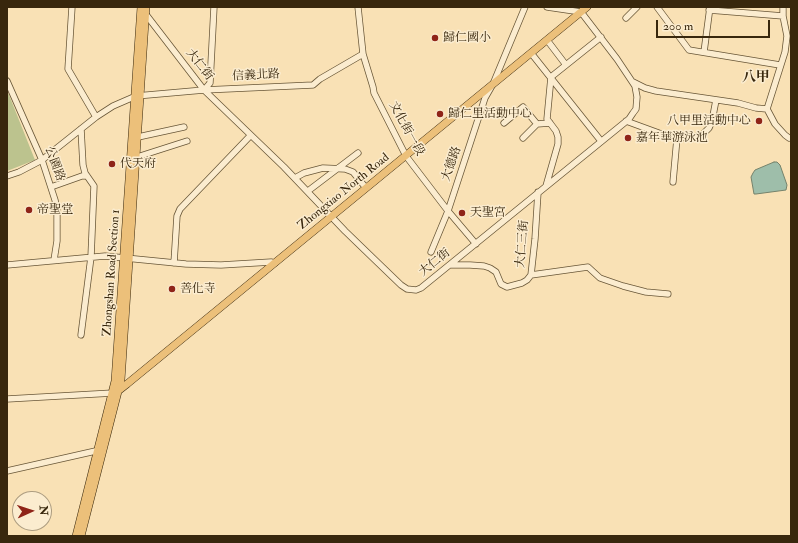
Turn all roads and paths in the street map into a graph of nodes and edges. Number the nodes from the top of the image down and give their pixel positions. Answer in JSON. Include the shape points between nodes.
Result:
{"nodes":[{"id":1,"x":72,"y":7,"type":"edge"},
{"id":2,"x":214,"y":7,"type":"edge"},
{"id":3,"x":358,"y":7,"type":"edge"},
{"id":4,"x":525,"y":7,"type":"edge"},
{"id":5,"x":547,"y":7,"type":"edge"},
{"id":6,"x":637,"y":7,"type":"edge"},
{"id":7,"x":657,"y":7,"type":"edge"},
{"id":8,"x":783,"y":7,"type":"edge"},
{"id":9,"x":144,"y":9,"type":"edge"},
{"id":10,"x":584,"y":9,"type":"edge"},
{"id":11,"x":710,"y":9,"type":"edge"},
{"id":12,"x":783,"y":16,"type":"junction"},
{"id":13,"x":626,"y":18,"type":"dead end"},
{"id":14,"x":601,"y":37,"type":"junction"},
{"id":15,"x":547,"y":40,"type":"junction"},
{"id":16,"x":531,"y":52,"type":"junction"},
{"id":17,"x":704,"y":52,"type":"junction"},
{"id":18,"x":363,"y":54,"type":"junction"},
{"id":19,"x":566,"y":64,"type":"junction"},
{"id":20,"x":780,"y":65,"type":"junction"},
{"id":21,"x":551,"y":77,"type":"junction"},
{"id":22,"x":7,"y":81,"type":"edge"},
{"id":23,"x":631,"y":81,"type":"junction"},
{"id":24,"x":493,"y":84,"type":"junction"},
{"id":25,"x":204,"y":90,"type":"junction"},
{"id":26,"x":138,"y":95,"type":"junction"},
{"id":27,"x":716,"y":100,"type":"junction"},
{"id":28,"x":767,"y":109,"type":"junction"},
{"id":29,"x":96,"y":117,"type":"junction"},
{"id":30,"x":626,"y":121,"type":"junction"},
{"id":31,"x":504,"y":123,"type":"dead end"},
{"id":32,"x":550,"y":123,"type":"junction"},
{"id":33,"x":536,"y":124,"type":"junction"},
{"id":34,"x":184,"y":127,"type":"dead end"},
{"id":35,"x":81,"y":129,"type":"junction"},
{"id":36,"x":250,"y":136,"type":"junction"},
{"id":37,"x":138,"y":137,"type":"junction"},
{"id":38,"x":523,"y":138,"type":"dead end"},
{"id":39,"x":677,"y":138,"type":"junction"},
{"id":40,"x":789,"y":138,"type":"dead end"},
{"id":41,"x":187,"y":141,"type":"dead end"},
{"id":42,"x":601,"y":141,"type":"junction"},
{"id":43,"x":358,"y":153,"type":"dead end"},
{"id":44,"x":406,"y":156,"type":"junction"},
{"id":45,"x":137,"y":157,"type":"junction"},
{"id":46,"x":42,"y":160,"type":"junction"},
{"id":47,"x":337,"y":168,"type":"junction"},
{"id":48,"x":7,"y":176,"type":"edge"},
{"id":49,"x":87,"y":176,"type":"junction"},
{"id":50,"x":295,"y":178,"type":"junction"},
{"id":51,"x":673,"y":182,"type":"dead end"},
{"id":52,"x":546,"y":186,"type":"junction"},
{"id":53,"x":51,"y":187,"type":"junction"},
{"id":54,"x":366,"y":188,"type":"junction"},
{"id":55,"x":308,"y":191,"type":"junction"},
{"id":56,"x":538,"y":192,"type":"junction"},
{"id":57,"x":448,"y":211,"type":"junction"},
{"id":58,"x":332,"y":216,"type":"junction"},
{"id":59,"x":476,"y":244,"type":"junction"},
{"id":60,"x":431,"y":252,"type":"dead end"},
{"id":61,"x":91,"y":257,"type":"junction"},
{"id":62,"x":127,"y":259,"type":"junction"},
{"id":63,"x":54,"y":260,"type":"junction"},
{"id":64,"x":174,"y":263,"type":"junction"},
{"id":65,"x":275,"y":263,"type":"junction"},
{"id":66,"x":7,"y":265,"type":"edge"},
{"id":67,"x":450,"y":265,"type":"junction"},
{"id":68,"x":531,"y":276,"type":"junction"},
{"id":69,"x":668,"y":294,"type":"dead end"},
{"id":70,"x":81,"y":335,"type":"dead end"},
{"id":71,"x":116,"y":392,"type":"junction"},
{"id":72,"x":7,"y":399,"type":"edge"},
{"id":73,"x":100,"y":450,"type":"junction"},
{"id":74,"x":7,"y":470,"type":"edge"},
{"id":75,"x":76,"y":536,"type":"edge"},
{"id":76,"x":81,"y":536,"type":"edge"}],
"edges":[{"from":1,"to":29,"type":"street","via":[[68,69]]},
{"from":2,"to":25,"type":"street","via":[[210,82]]},
{"from":3,"to":18,"type":"street","name":"文化街一段"},
{"from":4,"to":24,"type":"street","name":"大德路"},
{"from":5,"to":10,"type":"street"},
{"from":6,"to":13,"type":"street"},
{"from":7,"to":17,"type":"street","via":[[689,50]]},
{"from":8,"to":12,"type":"street"},
{"from":9,"to":25,"type":"street","name":"大仁街"},
{"from":9,"to":26,"type":"main road","name":"Zhongshan Road Section 1"},
{"from":10,"to":14,"type":"street","name":"大仁街"},
{"from":10,"to":15,"type":"main road","name":"Zhongxiao North Road"},
{"from":11,"to":12,"type":"street"},
{"from":11,"to":17,"type":"street"},
{"from":12,"to":20,"type":"street","via":[[787,42]]},
{"from":14,"to":19,"type":"street"},
{"from":14,"to":23,"type":"street","name":"大仁街"},
{"from":15,"to":16,"type":"main road","name":"Zhongxiao North Road"},
{"from":15,"to":19,"type":"street"},
{"from":16,"to":21,"type":"street"},
{"from":16,"to":24,"type":"main road","name":"Zhongxiao North Road"},
{"from":17,"to":20,"type":"street"},
{"from":18,"to":25,"type":"street","name":"信義北路","via":[[313,85]]},
{"from":18,"to":44,"type":"street","name":"文化街一段","via":[[374,93]]},
{"from":19,"to":21,"type":"street"},
{"from":20,"to":28,"type":"street"},
{"from":21,"to":32,"type":"street","via":[[547,119]]},
{"from":21,"to":42,"type":"street"},
{"from":22,"to":46,"type":"street","name":"公園路"},
{"from":23,"to":27,"type":"street","via":[[656,91]]},
{"from":23,"to":30,"type":"street","name":"大仁街","via":[[637,91],[637,102],[633,113]]},
{"from":24,"to":44,"type":"main road","name":"Zhongxiao North Road"},
{"from":24,"to":57,"type":"street","name":"大德路"},
{"from":25,"to":26,"type":"street","name":"信義北路"},
{"from":25,"to":36,"type":"street","name":"大仁街"},
{"from":26,"to":29,"type":"street","name":"信義北路"},
{"from":26,"to":37,"type":"main road","name":"Zhongshan Road Section 1"},
{"from":26,"to":62,"type":"main road","name":"Zhongshan Road Section 1"},
{"from":27,"to":28,"type":"street"},
{"from":27,"to":39,"type":"street","via":[[712,121],[703,134]]},
{"from":28,"to":40,"type":"street","via":[[775,124]]},
{"from":29,"to":35,"type":"street","name":"信義北路"},
{"from":30,"to":39,"type":"street"},
{"from":30,"to":42,"type":"street","name":"大仁街"},
{"from":31,"to":33,"type":"street","via":[[523,107]]},
{"from":32,"to":33,"type":"street"},
{"from":32,"to":52,"type":"street","via":[[556,131],[558,144]]},
{"from":33,"to":38,"type":"street"},
{"from":34,"to":37,"type":"street"},
{"from":35,"to":46,"type":"street","name":"信義北路"},
{"from":35,"to":49,"type":"street","via":[[83,165]]},
{"from":36,"to":50,"type":"street","name":"大仁街"},
{"from":36,"to":64,"type":"street","via":[[180,209],[177,216]]},
{"from":37,"to":45,"type":"main road","name":"Zhongshan Road Section 1"},
{"from":39,"to":51,"type":"street"},
{"from":41,"to":45,"type":"street"},
{"from":42,"to":52,"type":"street","name":"大仁街"},
{"from":43,"to":47,"type":"street"},
{"from":44,"to":54,"type":"main road","name":"Zhongxiao North Road"},
{"from":44,"to":57,"type":"street","name":"文化街一段"},
{"from":45,"to":62,"type":"main road","name":"Zhongshan Road Section 1"},
{"from":46,"to":48,"type":"street","name":"信義北路"},
{"from":46,"to":53,"type":"street","name":"公園路"},
{"from":47,"to":50,"type":"street","via":[[323,168]]},
{"from":47,"to":54,"type":"street","via":[[353,172]]},
{"from":47,"to":55,"type":"street"},
{"from":49,"to":53,"type":"street"},
{"from":49,"to":61,"type":"street","via":[[94,186]]},
{"from":50,"to":55,"type":"street","name":"大仁街"},
{"from":52,"to":56,"type":"street","name":"大仁街"},
{"from":53,"to":63,"type":"street","name":"公園路","via":[[57,209]]},
{"from":54,"to":58,"type":"main road","name":"Zhongxiao North Road"},
{"from":55,"to":58,"type":"street","name":"大仁街"},
{"from":56,"to":59,"type":"street","name":"大仁街"},
{"from":56,"to":68,"type":"street","name":"大仁三街"},
{"from":57,"to":59,"type":"street","name":"文化街一段"},
{"from":57,"to":60,"type":"street","name":"大德路"},
{"from":58,"to":65,"type":"main road","name":"Zhongxiao North Road"},
{"from":58,"to":67,"type":"street","name":"大仁街","via":[[356,242],[408,289],[421,288]]},
{"from":59,"to":67,"type":"street","name":"大仁街"},
{"from":61,"to":62,"type":"street"},
{"from":61,"to":63,"type":"street"},
{"from":61,"to":70,"type":"street"},
{"from":62,"to":64,"type":"street"},
{"from":62,"to":71,"type":"main road","name":"Zhongshan Road Section 1"},
{"from":63,"to":66,"type":"street"},
{"from":64,"to":65,"type":"street"},
{"from":65,"to":71,"type":"main road","name":"Zhongxiao North Road"},
{"from":67,"to":68,"type":"street","name":"大仁三街","via":[[490,268],[496,272],[501,284],[507,287],[522,283]]},
{"from":68,"to":69,"type":"street","via":[[588,267],[600,278],[623,286]]},
{"from":71,"to":72,"type":"street"},
{"from":71,"to":73,"type":"main road","name":"Zhongshan Road Section 1"},
{"from":73,"to":74,"type":"street"},
{"from":73,"to":75,"type":"main road","name":"Zhongshan Road Section 1"},
{"from":73,"to":76,"type":"main road","name":"Zhongshan Road Section 1"}]}
